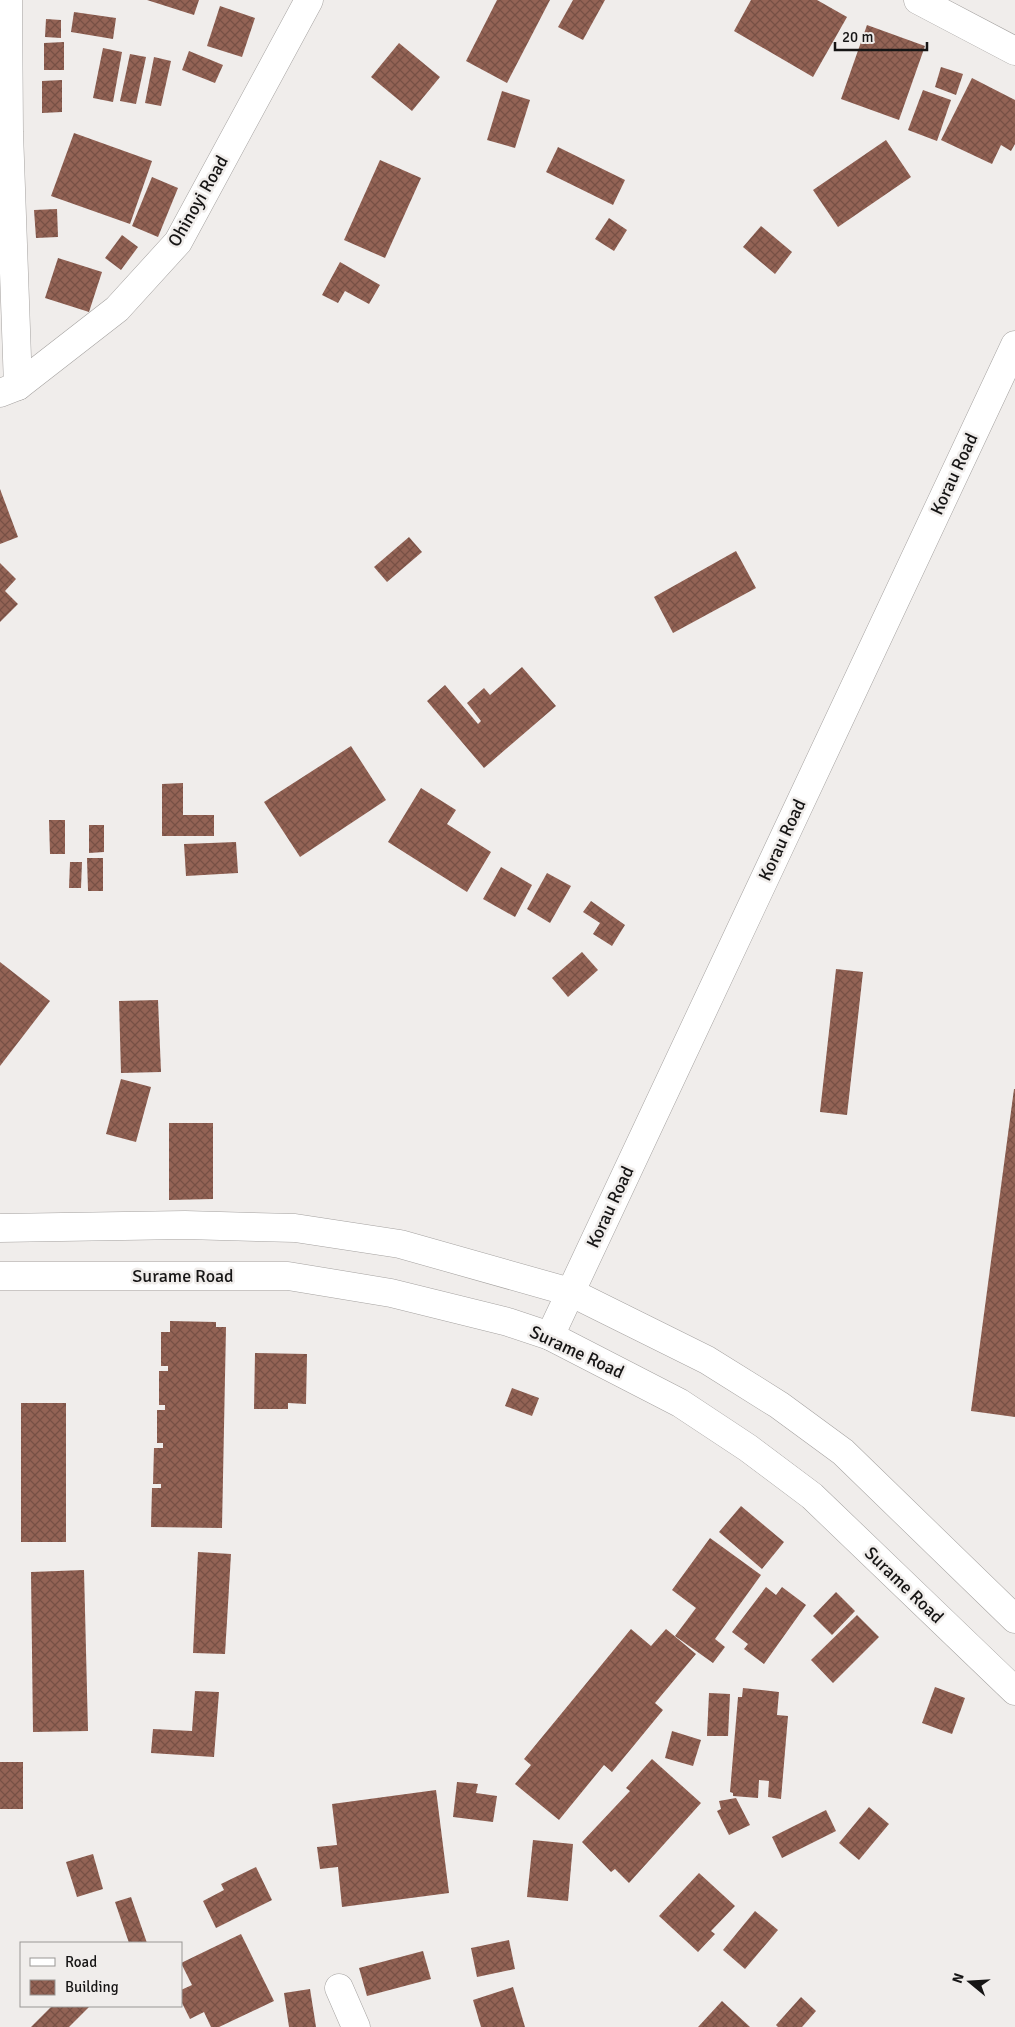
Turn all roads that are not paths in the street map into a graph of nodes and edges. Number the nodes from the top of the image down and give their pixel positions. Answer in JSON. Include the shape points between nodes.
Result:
{"nodes":[{"id":1,"x":8,"y":0,"type":"edge"},
{"id":2,"x":309,"y":0,"type":"edge"},
{"id":3,"x":918,"y":0,"type":"edge"},
{"id":4,"x":1015,"y":51,"type":"edge"},
{"id":5,"x":1015,"y":345,"type":"edge"},
{"id":6,"x":9,"y":389,"type":"edge"},
{"id":7,"x":0,"y":1228,"type":"edge"},
{"id":8,"x":0,"y":1276,"type":"edge"},
{"id":9,"x":570,"y":1292,"type":"junction"},
{"id":10,"x":550,"y":1336,"type":"junction"},
{"id":11,"x":1015,"y":1619,"type":"edge"},
{"id":12,"x":1015,"y":1691,"type":"edge"},
{"id":13,"x":339,"y":1988,"type":"dead end"},
{"id":14,"x":356,"y":2027,"type":"edge"}],
"edges":[{"from":1,"to":6,"type":"street","name":"Ohinoyi Road"},
{"from":2,"to":6,"type":"street","name":"Ohinoyi Road","via":[[178,242],[117,309]]},
{"from":3,"to":4,"type":"street"},
{"from":5,"to":9,"type":"street","name":"Korau Road"},
{"from":7,"to":9,"type":"street","via":[[185,1225],[295,1228],[400,1244]]},
{"from":8,"to":10,"type":"street","name":"Surame Road","via":[[288,1276],[391,1293],[508,1322]]},
{"from":9,"to":10,"type":"street","name":"Korau Road"},
{"from":9,"to":11,"type":"street","via":[[707,1360],[779,1405],[843,1452]]},
{"from":10,"to":12,"type":"street","name":"Surame Road","via":[[680,1403],[804,1490]]},
{"from":13,"to":14,"type":"street"}]}
